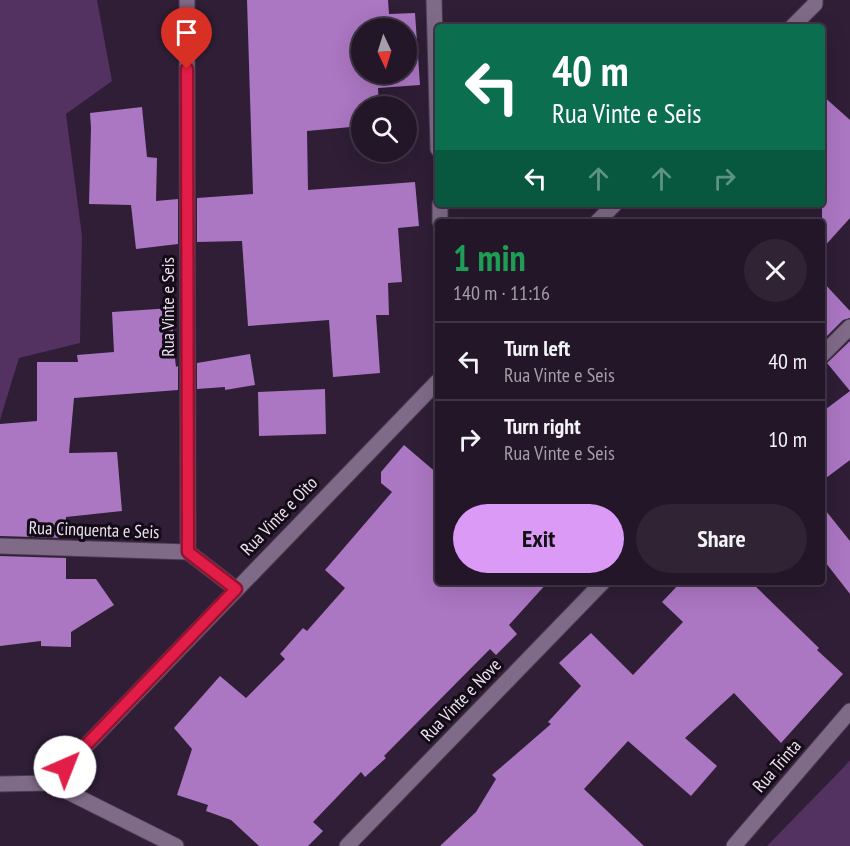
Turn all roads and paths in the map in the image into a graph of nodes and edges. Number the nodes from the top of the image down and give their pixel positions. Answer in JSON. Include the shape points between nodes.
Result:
{"nodes":[{"id":1,"x":187,"y":0,"type":"edge"},
{"id":2,"x":434,"y":0,"type":"edge"},
{"id":3,"x":816,"y":0,"type":"edge"},
{"id":4,"x":795,"y":24,"type":"edge"},
{"id":5,"x":435,"y":37,"type":"edge"},
{"id":6,"x":612,"y":207,"type":"edge"},
{"id":7,"x":600,"y":219,"type":"edge"},
{"id":8,"x":850,"y":327,"type":"edge"},
{"id":9,"x":825,"y":353,"type":"edge"},
{"id":10,"x":435,"y":384,"type":"edge"},
{"id":11,"x":0,"y":546,"type":"edge"},
{"id":12,"x":188,"y":552,"type":"junction"},
{"id":13,"x":600,"y":585,"type":"edge"},
{"id":14,"x":236,"y":589,"type":"junction"},
{"id":15,"x":850,"y":711,"type":"edge"},
{"id":16,"x":50,"y":783,"type":"junction"},
{"id":17,"x":0,"y":784,"type":"edge"},
{"id":18,"x":176,"y":846,"type":"edge"},
{"id":19,"x":347,"y":846,"type":"edge"},
{"id":20,"x":734,"y":846,"type":"edge"}],
"edges":[{"from":1,"to":12,"type":"street","name":"Rua Vinte e Seis"},
{"from":2,"to":5,"type":"street"},
{"from":3,"to":4,"type":"street"},
{"from":6,"to":7,"type":"street"},
{"from":8,"to":9,"type":"street"},
{"from":10,"to":14,"type":"street","name":"Rua Vinte e Oito"},
{"from":11,"to":12,"type":"street","name":"Rua Cinquenta e Seis"},
{"from":12,"to":14,"type":"street"},
{"from":13,"to":19,"type":"street","name":"Rua Vinte e Nove"},
{"from":14,"to":16,"type":"street","name":"Rua Vinte e Oito"},
{"from":15,"to":20,"type":"street","name":"Rua Trinta"},
{"from":16,"to":17,"type":"street"},
{"from":16,"to":18,"type":"street"}]}
